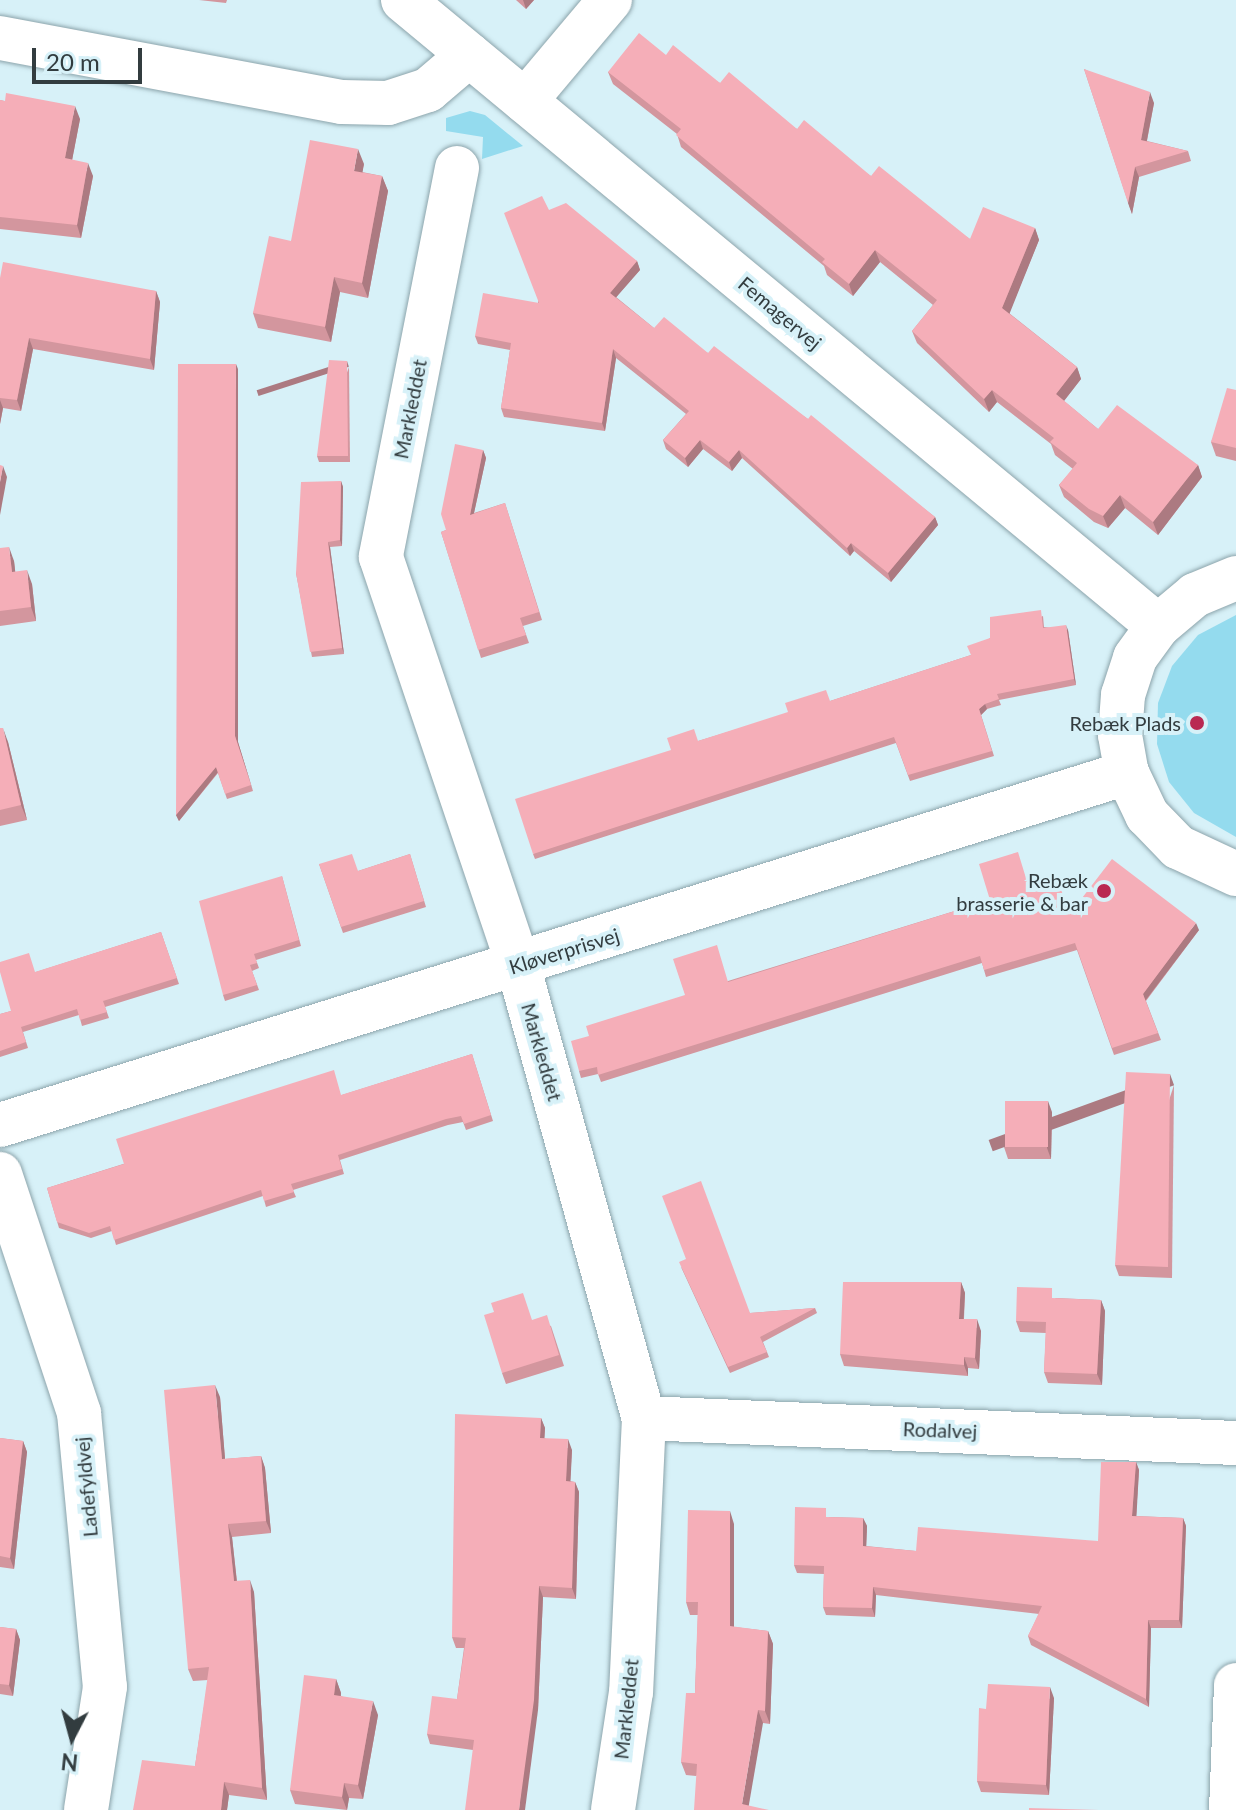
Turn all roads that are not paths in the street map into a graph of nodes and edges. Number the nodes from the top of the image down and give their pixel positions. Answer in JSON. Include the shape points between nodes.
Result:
{"nodes":[{"id":1,"x":403,"y":0,"type":"edge"},
{"id":2,"x":610,"y":0,"type":"edge"},
{"id":3,"x":0,"y":38,"type":"edge"},
{"id":4,"x":469,"y":55,"type":"junction"},
{"id":5,"x":525,"y":101,"type":"junction"},
{"id":6,"x":457,"y":168,"type":"dead end"},
{"id":7,"x":1236,"y":578,"type":"edge"},
{"id":8,"x":1158,"y":626,"type":"junction"},
{"id":9,"x":1127,"y":773,"type":"junction"},
{"id":10,"x":1236,"y":874,"type":"edge"},
{"id":11,"x":518,"y":965,"type":"junction"},
{"id":12,"x":0,"y":1125,"type":"edge"},
{"id":13,"x":0,"y":1174,"type":"edge"},
{"id":14,"x":644,"y":1418,"type":"junction"},
{"id":15,"x":1236,"y":1443,"type":"edge"},
{"id":16,"x":1236,"y":1685,"type":"edge"},
{"id":17,"x":86,"y":1810,"type":"edge"},
{"id":18,"x":613,"y":1810,"type":"edge"},
{"id":19,"x":1231,"y":1810,"type":"edge"}],
"edges":[{"from":1,"to":4,"type":"street","name":"Femagervej"},
{"from":2,"to":5,"type":"street"},
{"from":3,"to":4,"type":"street","via":[[342,102],[388,103],[428,90]]},
{"from":4,"to":5,"type":"street","name":"Femagervej"},
{"from":5,"to":8,"type":"street","name":"Femagervej"},
{"from":6,"to":11,"type":"street","name":"Markleddet","via":[[381,557]]},
{"from":7,"to":8,"type":"street","via":[[1195,595]]},
{"from":8,"to":9,"type":"street","via":[[1135,658],[1123,695],[1120,735]]},
{"from":9,"to":10,"type":"street","via":[[1147,815],[1178,847]]},
{"from":9,"to":11,"type":"street","name":"Kløverprisvej"},
{"from":11,"to":12,"type":"street","name":"Kløverprisvej"},
{"from":11,"to":14,"type":"street","name":"Markleddet"},
{"from":13,"to":17,"type":"street","name":"Ladefyldvej","via":[[79,1413],[105,1687]]},
{"from":14,"to":15,"type":"street","name":"Rodalvej"},
{"from":14,"to":18,"type":"street","name":"Markleddet","via":[[631,1692]]},
{"from":16,"to":19,"type":"street"}]}
